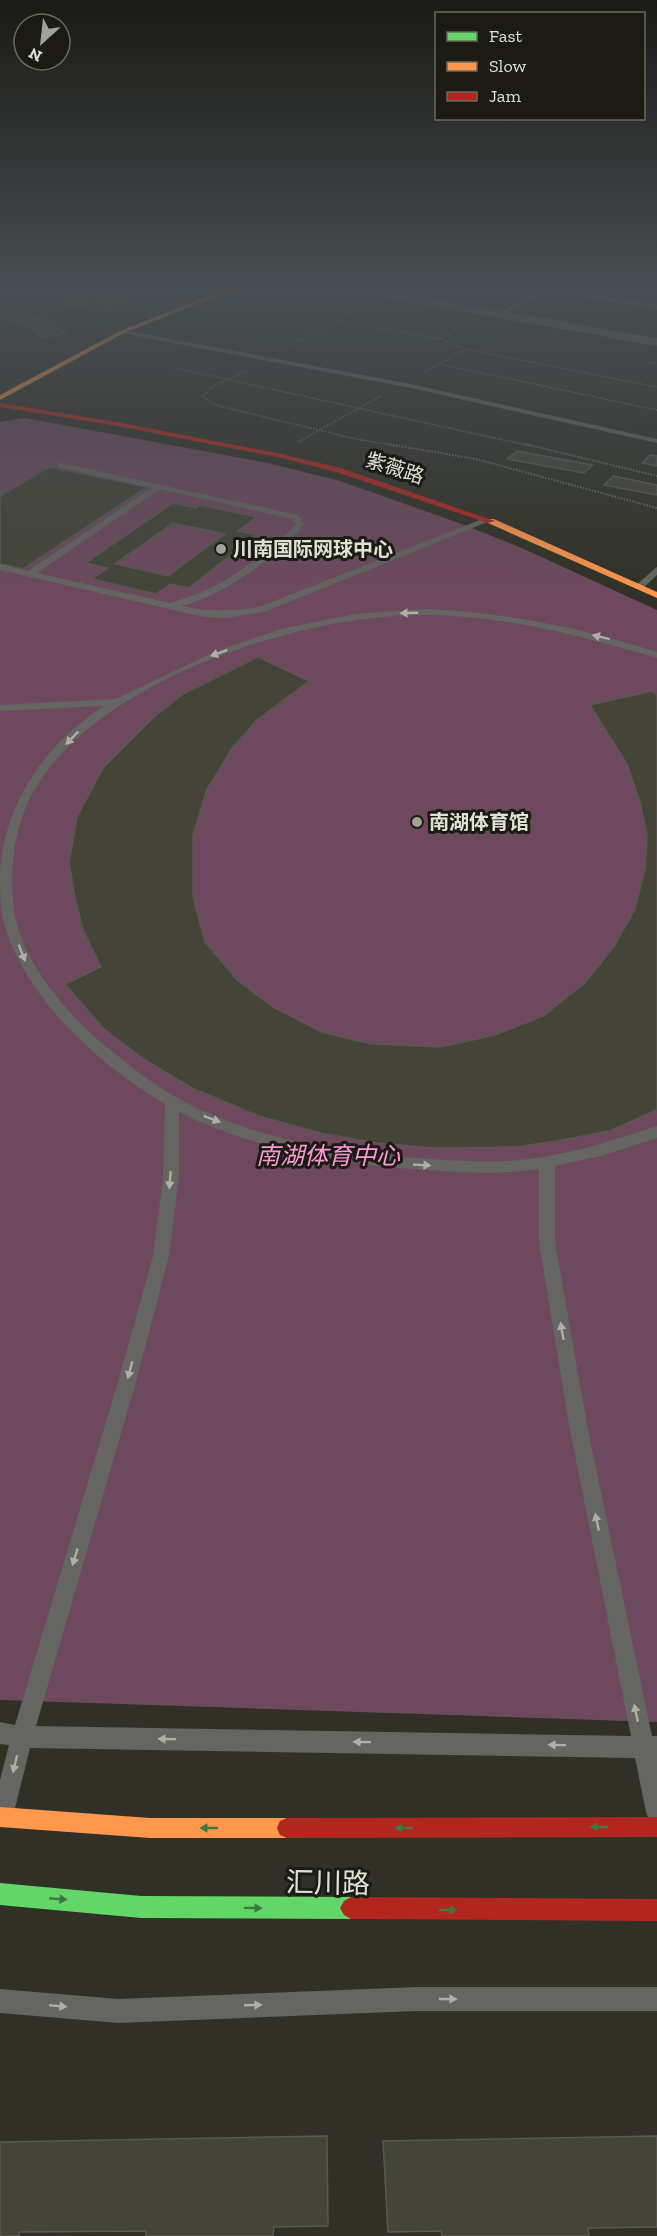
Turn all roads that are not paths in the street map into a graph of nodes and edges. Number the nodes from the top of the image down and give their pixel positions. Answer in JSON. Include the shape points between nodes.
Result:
{"nodes":[{"id":1,"x":14,"y":390,"type":"edge"},
{"id":2,"x":430,"y":390,"type":"edge"},
{"id":3,"x":0,"y":398,"type":"edge"},
{"id":4,"x":0,"y":405,"type":"edge"},
{"id":5,"x":657,"y":441,"type":"edge"},
{"id":6,"x":61,"y":465,"type":"dead end"},
{"id":7,"x":159,"y":486,"type":"junction"},
{"id":8,"x":488,"y":520,"type":"junction"},
{"id":9,"x":0,"y":567,"type":"edge"},
{"id":10,"x":657,"y":570,"type":"edge"},
{"id":11,"x":29,"y":574,"type":"junction"},
{"id":12,"x":639,"y":587,"type":"junction"},
{"id":13,"x":657,"y":595,"type":"edge"},
{"id":14,"x":165,"y":607,"type":"junction"},
{"id":15,"x":657,"y":655,"type":"edge"},
{"id":16,"x":117,"y":702,"type":"junction"},
{"id":17,"x":0,"y":708,"type":"edge"},
{"id":18,"x":4,"y":912,"type":"edge"},
{"id":19,"x":172,"y":1100,"type":"junction"},
{"id":20,"x":657,"y":1132,"type":"edge"},
{"id":21,"x":547,"y":1162,"type":"junction"},
{"id":22,"x":0,"y":1733,"type":"edge"},
{"id":23,"x":22,"y":1737,"type":"junction"},
{"id":24,"x":650,"y":1747,"type":"edge"},
{"id":25,"x":657,"y":1812,"type":"edge"},
{"id":26,"x":1,"y":1817,"type":"edge"},
{"id":27,"x":657,"y":1827,"type":"edge"},
{"id":28,"x":0,"y":1894,"type":"edge"},
{"id":29,"x":657,"y":1910,"type":"edge"},
{"id":30,"x":657,"y":1999,"type":"edge"},
{"id":31,"x":0,"y":2001,"type":"edge"}],
"edges":[{"from":1,"to":3,"type":"main road"},
{"from":2,"to":5,"type":"lane"},
{"from":4,"to":8,"type":"main road","name":"紫薇路","via":[[277,455],[349,474]]},
{"from":6,"to":7,"type":"lane"},
{"from":7,"to":11,"type":"lane"},
{"from":7,"to":14,"type":"lane","via":[[282,512],[296,517],[300,524],[221,587],[200,598]]},
{"from":8,"to":12,"type":"main road","name":"紫薇路"},
{"from":8,"to":14,"type":"lane","via":[[261,610],[226,615]]},
{"from":9,"to":11,"type":"lane"},
{"from":10,"to":12,"type":"lane"},
{"from":11,"to":14,"type":"lane"},
{"from":12,"to":13,"type":"main road","name":"紫薇路"},
{"from":15,"to":16,"type":"lane","one_way":true,"via":[[609,639],[512,619],[423,612],[379,614],[294,628],[255,640],[210,656]]},
{"from":16,"to":17,"type":"lane"},
{"from":16,"to":18,"type":"lane","one_way":true,"via":[[70,739],[28,792],[15,820]]},
{"from":18,"to":19,"type":"lane","one_way":true,"via":[[49,1001],[134,1076]]},
{"from":19,"to":21,"type":"lane","one_way":true,"via":[[234,1127],[354,1159],[489,1167]]},
{"from":19,"to":23,"type":"lane","one_way":true,"via":[[171,1178],[161,1256]]},
{"from":20,"to":21,"type":"lane","via":[[615,1147]]},
{"from":24,"to":21,"type":"lane","one_way":true,"via":[[579,1430],[547,1242]]},
{"from":22,"to":23,"type":"lane"},
{"from":24,"to":23,"type":"lane","one_way":true},
{"from":23,"to":26,"type":"lane","one_way":true},
{"from":24,"to":25,"type":"lane"},
{"from":27,"to":26,"type":"main road","one_way":true,"via":[[150,1828]]},
{"from":28,"to":29,"type":"main road","name":"汇川路","one_way":true,"via":[[141,1907]]},
{"from":31,"to":30,"type":"lane","one_way":true,"via":[[118,2011],[417,1999]]}]}
